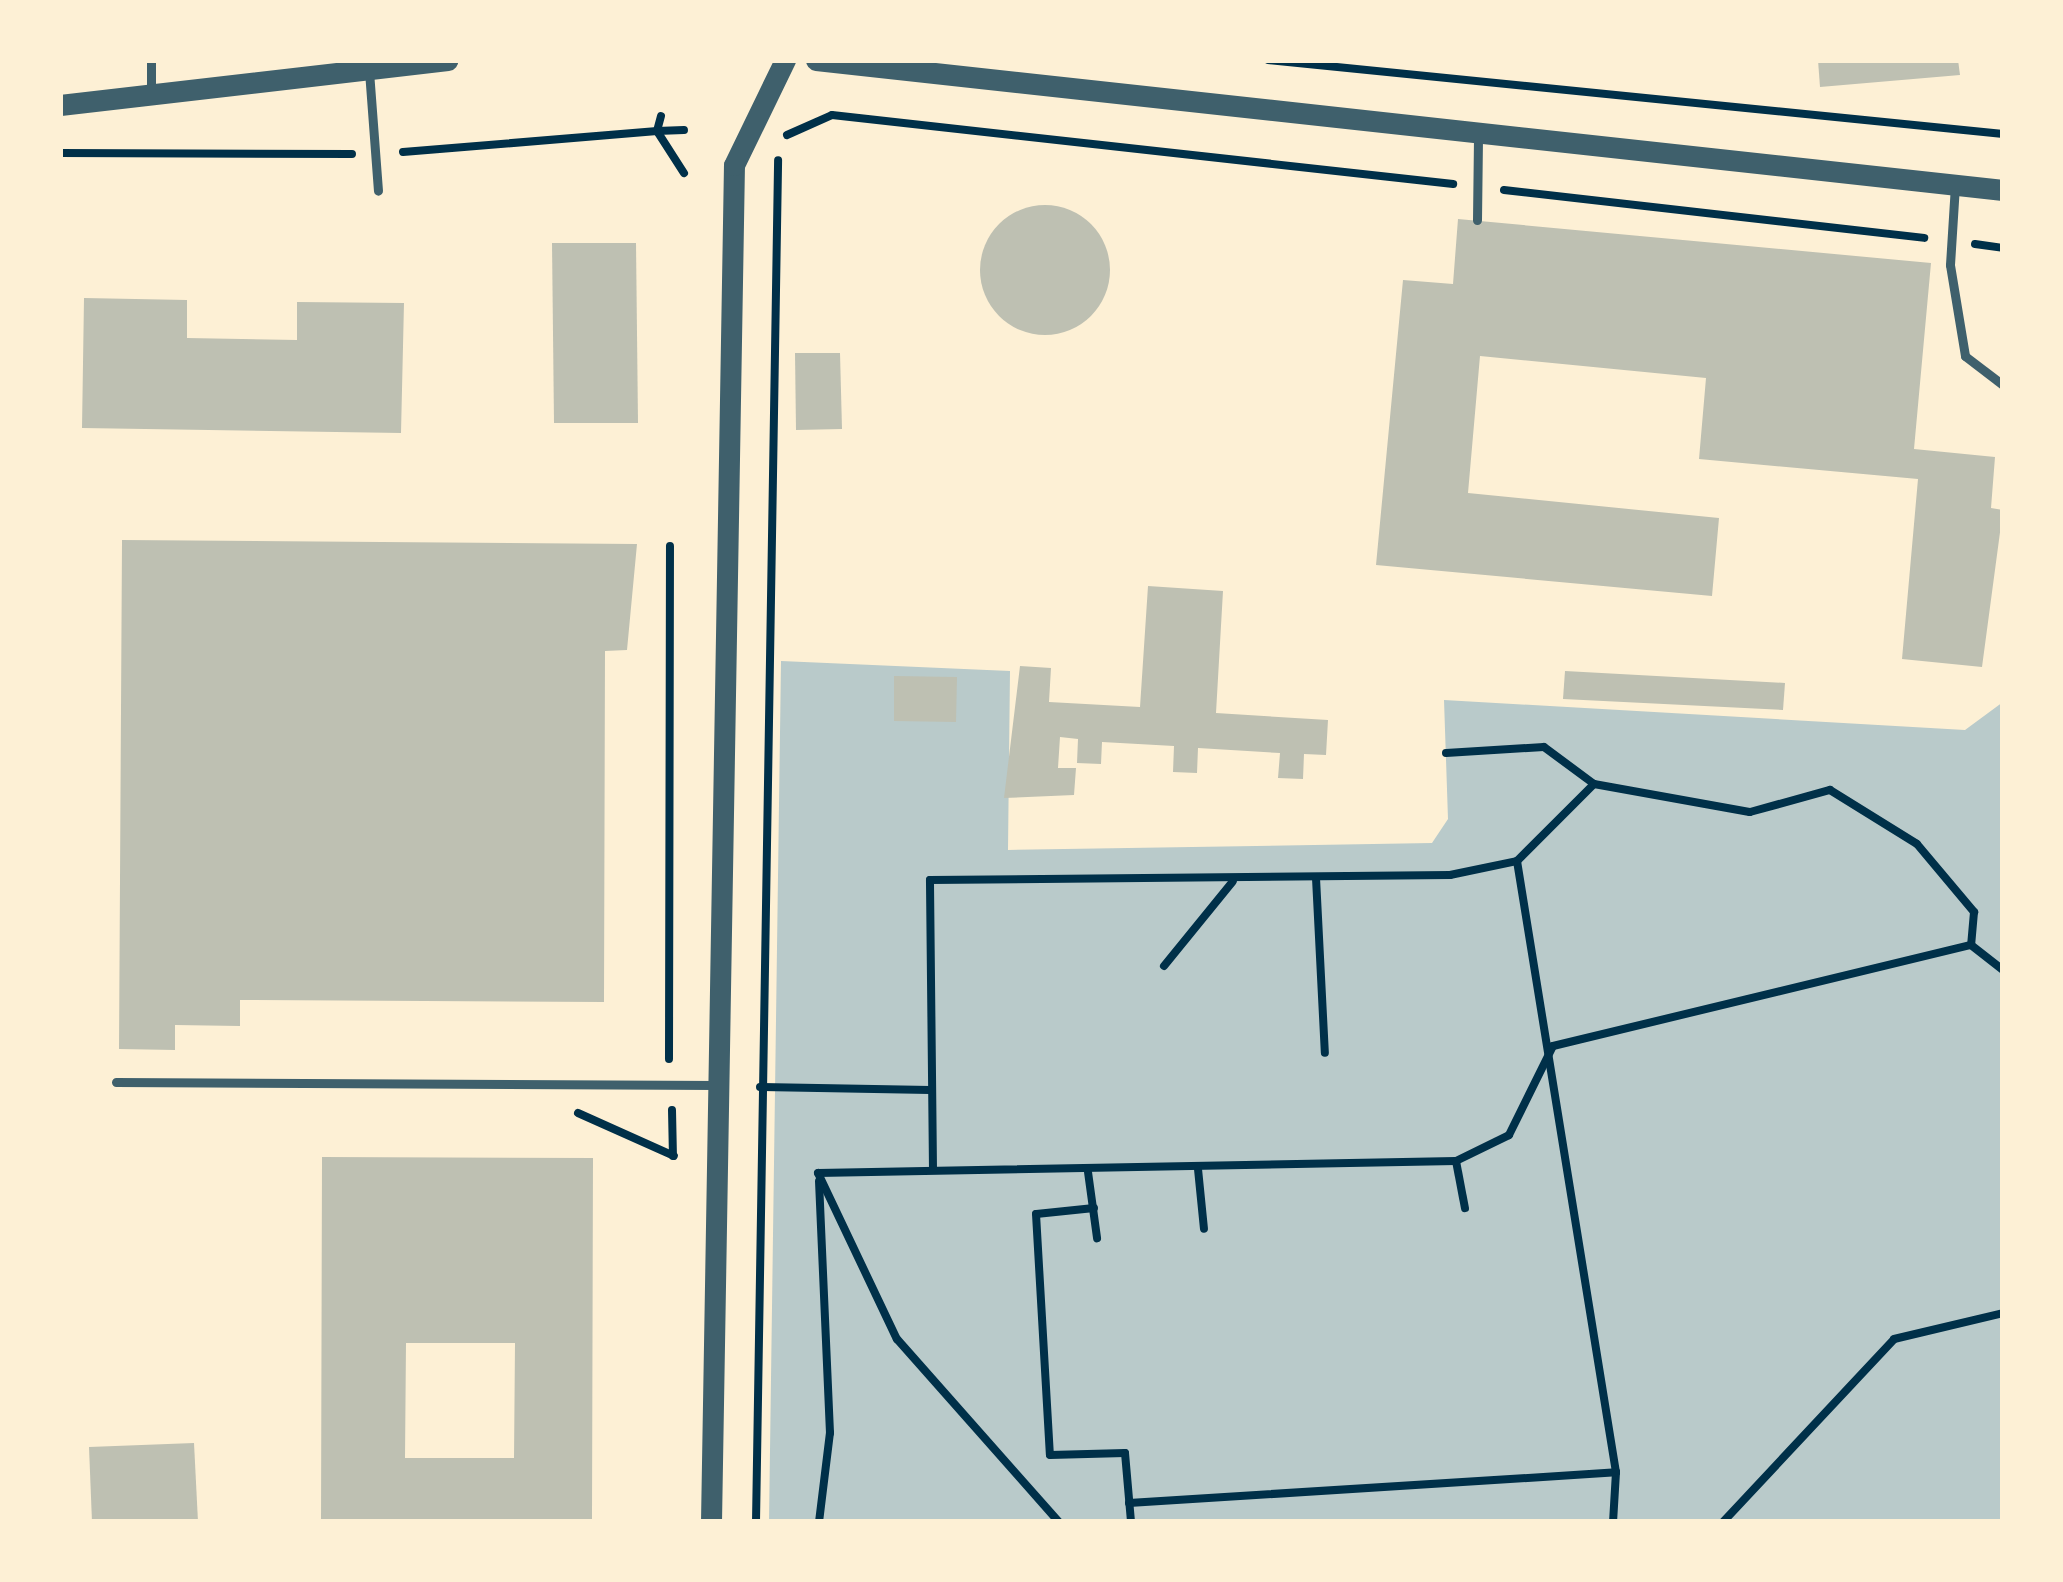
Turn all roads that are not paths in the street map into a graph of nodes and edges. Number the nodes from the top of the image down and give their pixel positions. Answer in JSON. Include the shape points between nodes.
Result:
{"nodes":[{"id":1,"x":151,"y":60,"type":"edge"},
{"id":2,"x":447,"y":60,"type":"edge"},
{"id":3,"x":785,"y":60,"type":"edge"},
{"id":4,"x":816,"y":60,"type":"edge"},
{"id":5,"x":435,"y":61,"type":"edge"},
{"id":6,"x":369,"y":70,"type":"junction"},
{"id":7,"x":151,"y":95,"type":"junction"},
{"id":8,"x":60,"y":105,"type":"edge"},
{"id":9,"x":1478,"y":136,"type":"junction"},
{"id":10,"x":1954,"y":185,"type":"junction"},
{"id":11,"x":2003,"y":190,"type":"edge"},
{"id":12,"x":378,"y":191,"type":"dead end"},
{"id":13,"x":1477,"y":220,"type":"dead end"},
{"id":14,"x":2003,"y":385,"type":"edge"},
{"id":15,"x":116,"y":1082,"type":"dead end"},
{"id":16,"x":717,"y":1085,"type":"junction"},
{"id":17,"x":711,"y":1522,"type":"edge"}],
"edges":[{"from":1,"to":7,"type":"lane"},
{"from":2,"to":5,"type":"street"},
{"from":3,"to":16,"type":"street","via":[[734,165]]},
{"from":4,"to":9,"type":"street"},
{"from":5,"to":6,"type":"street"},
{"from":6,"to":7,"type":"street"},
{"from":6,"to":12,"type":"lane"},
{"from":7,"to":8,"type":"street"},
{"from":9,"to":10,"type":"street"},
{"from":9,"to":13,"type":"lane"},
{"from":10,"to":11,"type":"street"},
{"from":10,"to":14,"type":"lane","via":[[1951,241],[1965,356]]},
{"from":15,"to":16,"type":"lane"},
{"from":16,"to":17,"type":"street"}]}
